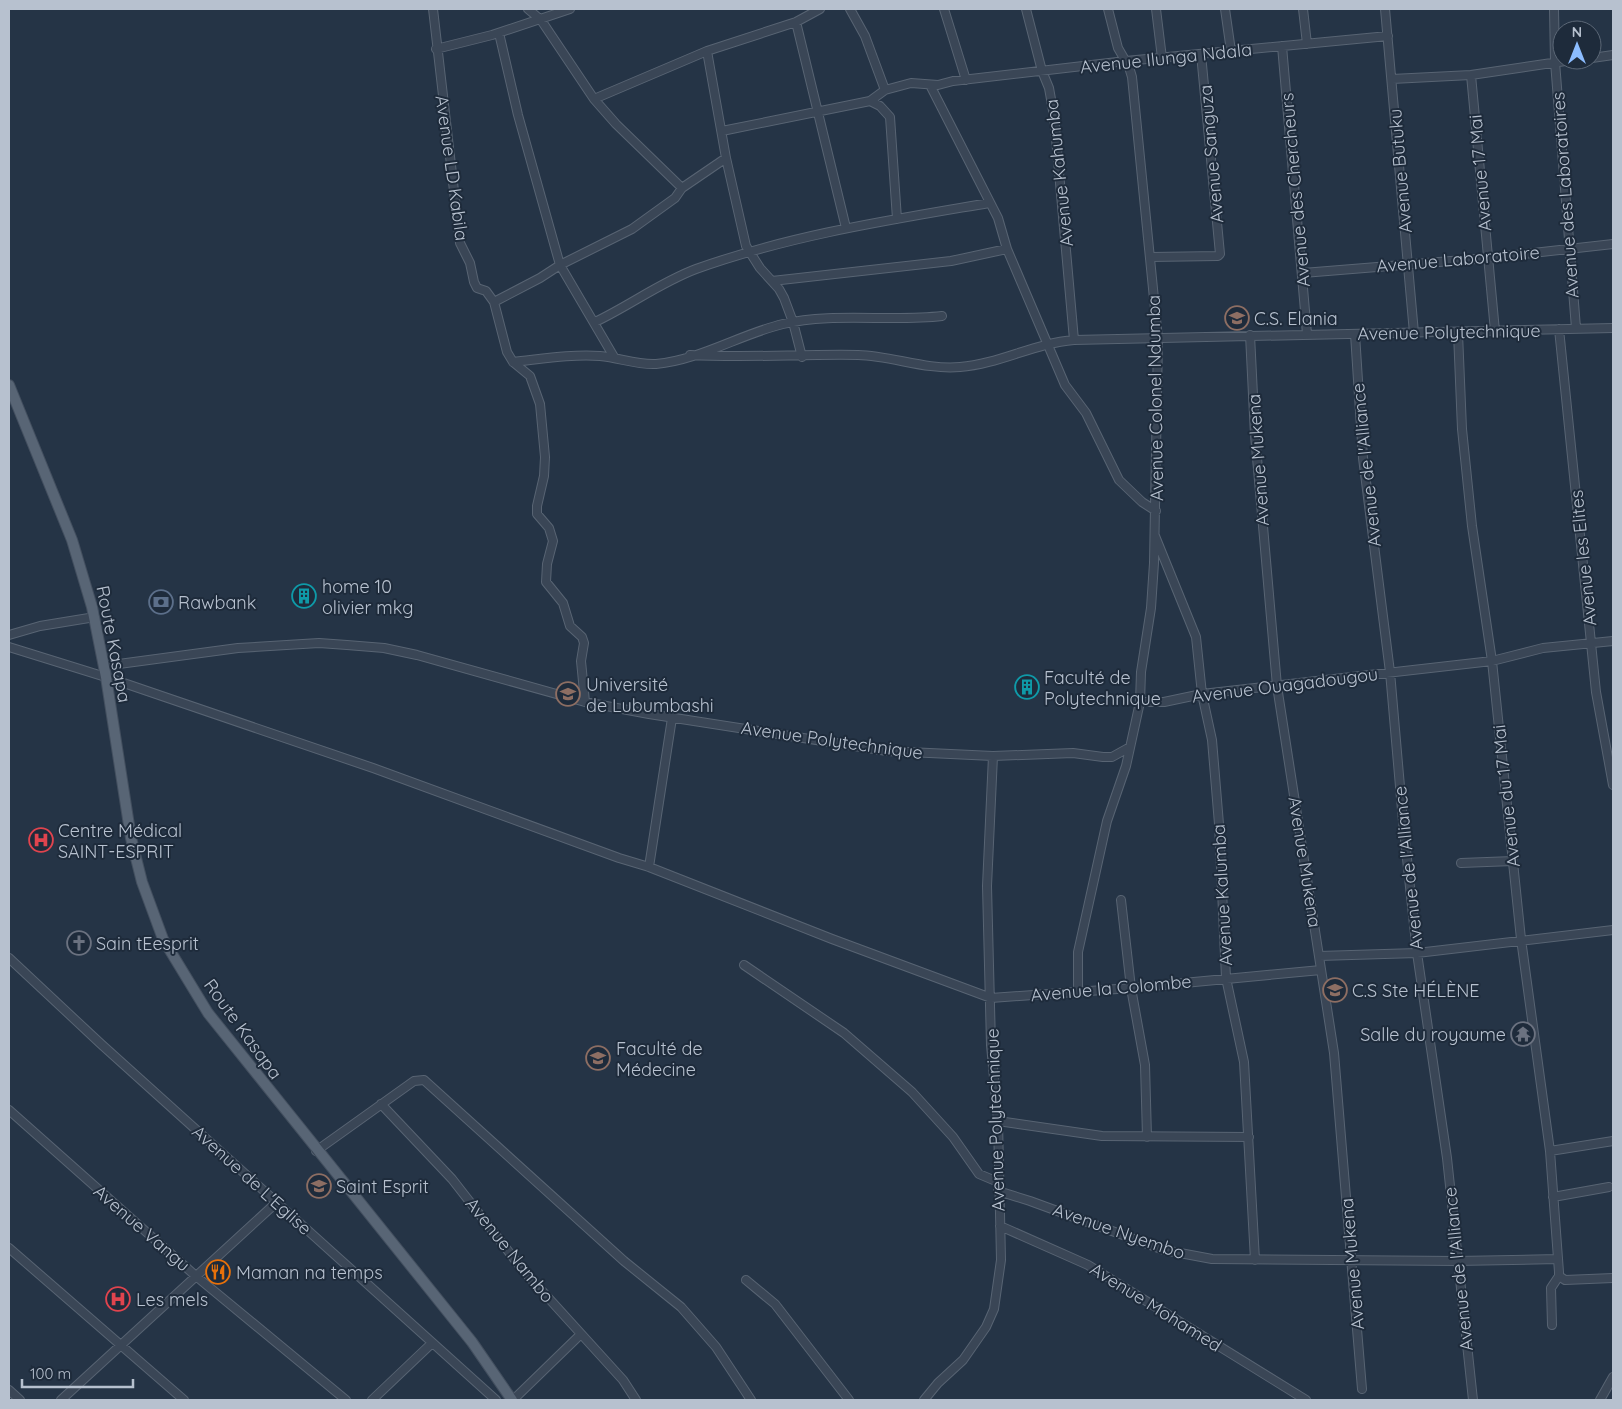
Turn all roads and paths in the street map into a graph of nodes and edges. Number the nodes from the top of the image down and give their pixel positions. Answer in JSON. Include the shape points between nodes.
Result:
{"nodes":[{"id":1,"x":433,"y":9,"type":"edge"},
{"id":2,"x":528,"y":9,"type":"edge"},
{"id":3,"x":570,"y":9,"type":"edge"},
{"id":4,"x":820,"y":9,"type":"edge"},
{"id":5,"x":850,"y":9,"type":"edge"},
{"id":6,"x":944,"y":9,"type":"edge"},
{"id":7,"x":1026,"y":9,"type":"edge"},
{"id":8,"x":1108,"y":9,"type":"edge"},
{"id":9,"x":1156,"y":9,"type":"edge"},
{"id":10,"x":1225,"y":9,"type":"edge"},
{"id":11,"x":1303,"y":9,"type":"edge"},
{"id":12,"x":1385,"y":9,"type":"edge"},
{"id":13,"x":540,"y":20,"type":"junction"},
{"id":14,"x":796,"y":22,"type":"junction"},
{"id":15,"x":499,"y":32,"type":"junction"},
{"id":16,"x":1388,"y":36,"type":"junction"},
{"id":17,"x":1307,"y":44,"type":"junction"},
{"id":18,"x":1282,"y":46,"type":"junction"},
{"id":19,"x":436,"y":49,"type":"junction"},
{"id":20,"x":706,"y":51,"type":"junction"},
{"id":21,"x":1230,"y":51,"type":"junction"},
{"id":22,"x":1201,"y":54,"type":"junction"},
{"id":23,"x":1162,"y":58,"type":"junction"},
{"id":24,"x":1126,"y":61,"type":"junction"},
{"id":25,"x":1552,"y":62,"type":"edge"},
{"id":26,"x":1556,"y":70,"type":"edge"},
{"id":27,"x":1042,"y":71,"type":"junction"},
{"id":28,"x":1471,"y":75,"type":"junction"},
{"id":29,"x":1392,"y":79,"type":"junction"},
{"id":30,"x":966,"y":80,"type":"junction"},
{"id":31,"x":930,"y":85,"type":"junction"},
{"id":32,"x":885,"y":90,"type":"junction"},
{"id":33,"x":594,"y":99,"type":"junction"},
{"id":34,"x":870,"y":101,"type":"junction"},
{"id":35,"x":820,"y":112,"type":"junction"},
{"id":36,"x":722,"y":131,"type":"junction"},
{"id":37,"x":726,"y":158,"type":"junction"},
{"id":38,"x":682,"y":188,"type":"junction"},
{"id":39,"x":989,"y":203,"type":"junction"},
{"id":40,"x":897,"y":219,"type":"junction"},
{"id":41,"x":846,"y":228,"type":"junction"},
{"id":42,"x":1613,"y":244,"type":"edge"},
{"id":43,"x":1007,"y":249,"type":"junction"},
{"id":44,"x":1570,"y":249,"type":"junction"},
{"id":45,"x":750,"y":252,"type":"junction"},
{"id":46,"x":1151,"y":256,"type":"junction"},
{"id":47,"x":1488,"y":258,"type":"junction"},
{"id":48,"x":1408,"y":263,"type":"junction"},
{"id":49,"x":560,"y":265,"type":"junction"},
{"id":50,"x":1303,"y":273,"type":"junction"},
{"id":51,"x":772,"y":281,"type":"junction"},
{"id":52,"x":494,"y":302,"type":"junction"},
{"id":53,"x":942,"y":316,"type":"dead end"},
{"id":54,"x":595,"y":322,"type":"junction"},
{"id":55,"x":793,"y":322,"type":"junction"},
{"id":56,"x":1576,"y":328,"type":"junction"},
{"id":57,"x":1613,"y":328,"type":"edge"},
{"id":58,"x":1559,"y":329,"type":"junction"},
{"id":59,"x":1496,"y":332,"type":"junction"},
{"id":60,"x":1414,"y":333,"type":"junction"},
{"id":61,"x":1458,"y":333,"type":"junction"},
{"id":62,"x":1307,"y":334,"type":"junction"},
{"id":63,"x":1355,"y":334,"type":"junction"},
{"id":64,"x":1250,"y":335,"type":"junction"},
{"id":65,"x":1158,"y":339,"type":"junction"},
{"id":66,"x":1074,"y":340,"type":"junction"},
{"id":67,"x":1046,"y":344,"type":"junction"},
{"id":68,"x":690,"y":355,"type":"junction"},
{"id":69,"x":614,"y":357,"type":"junction"},
{"id":70,"x":802,"y":357,"type":"junction"},
{"id":71,"x":513,"y":362,"type":"junction"},
{"id":72,"x":9,"y":385,"type":"edge"},
{"id":73,"x":1156,"y":511,"type":"junction"},
{"id":74,"x":1155,"y":536,"type":"junction"},
{"id":75,"x":95,"y":617,"type":"junction"},
{"id":76,"x":9,"y":635,"type":"edge"},
{"id":77,"x":1613,"y":641,"type":"edge"},
{"id":78,"x":1592,"y":643,"type":"junction"},
{"id":79,"x":9,"y":647,"type":"edge"},
{"id":80,"x":1492,"y":661,"type":"junction"},
{"id":81,"x":105,"y":672,"type":"junction"},
{"id":82,"x":1390,"y":672,"type":"junction"},
{"id":83,"x":1277,"y":686,"type":"junction"},
{"id":84,"x":1202,"y":694,"type":"junction"},
{"id":85,"x":585,"y":702,"type":"junction"},
{"id":86,"x":1140,"y":702,"type":"junction"},
{"id":87,"x":672,"y":718,"type":"junction"},
{"id":88,"x":1130,"y":747,"type":"junction"},
{"id":89,"x":993,"y":756,"type":"junction"},
{"id":90,"x":1613,"y":786,"type":"edge"},
{"id":91,"x":1513,"y":861,"type":"junction"},
{"id":92,"x":1460,"y":863,"type":"dead end"},
{"id":93,"x":649,"y":866,"type":"junction"},
{"id":94,"x":1121,"y":900,"type":"dead end"},
{"id":95,"x":1613,"y":930,"type":"edge"},
{"id":96,"x":1521,"y":939,"type":"junction"},
{"id":97,"x":1417,"y":953,"type":"junction"},
{"id":98,"x":1319,"y":956,"type":"junction"},
{"id":99,"x":9,"y":958,"type":"edge"},
{"id":100,"x":744,"y":964,"type":"dead end"},
{"id":101,"x":1321,"y":970,"type":"junction"},
{"id":102,"x":1226,"y":978,"type":"junction"},
{"id":103,"x":1131,"y":988,"type":"junction"},
{"id":104,"x":1078,"y":990,"type":"junction"},
{"id":105,"x":991,"y":998,"type":"junction"},
{"id":106,"x":381,"y":1104,"type":"junction"},
{"id":107,"x":9,"y":1110,"type":"edge"},
{"id":108,"x":998,"y":1121,"type":"junction"},
{"id":109,"x":1147,"y":1136,"type":"junction"},
{"id":110,"x":1249,"y":1136,"type":"junction"},
{"id":111,"x":1613,"y":1141,"type":"edge"},
{"id":112,"x":316,"y":1151,"type":"junction"},
{"id":113,"x":1550,"y":1151,"type":"junction"},
{"id":114,"x":998,"y":1182,"type":"junction"},
{"id":115,"x":1609,"y":1187,"type":"dead end"},
{"id":116,"x":998,"y":1191,"type":"junction"},
{"id":117,"x":1554,"y":1197,"type":"junction"},
{"id":118,"x":277,"y":1202,"type":"junction"},
{"id":119,"x":1000,"y":1226,"type":"junction"},
{"id":120,"x":9,"y":1248,"type":"edge"},
{"id":121,"x":1558,"y":1259,"type":"junction"},
{"id":122,"x":1255,"y":1260,"type":"junction"},
{"id":123,"x":1351,"y":1261,"type":"junction"},
{"id":124,"x":1457,"y":1261,"type":"junction"},
{"id":125,"x":1559,"y":1276,"type":"junction"},
{"id":126,"x":197,"y":1277,"type":"junction"},
{"id":127,"x":1613,"y":1278,"type":"edge"},
{"id":128,"x":746,"y":1280,"type":"dead end"},
{"id":129,"x":1552,"y":1325,"type":"dead end"},
{"id":130,"x":581,"y":1334,"type":"junction"},
{"id":131,"x":432,"y":1343,"type":"junction"},
{"id":132,"x":120,"y":1345,"type":"junction"},
{"id":133,"x":1613,"y":1377,"type":"edge"},
{"id":134,"x":1362,"y":1389,"type":"dead end"},
{"id":135,"x":9,"y":1390,"type":"edge"},
{"id":136,"x":20,"y":1400,"type":"edge"},
{"id":137,"x":61,"y":1400,"type":"edge"},
{"id":138,"x":184,"y":1400,"type":"edge"},
{"id":139,"x":346,"y":1400,"type":"edge"},
{"id":140,"x":372,"y":1400,"type":"edge"},
{"id":141,"x":496,"y":1400,"type":"edge"},
{"id":142,"x":512,"y":1400,"type":"edge"},
{"id":143,"x":636,"y":1400,"type":"edge"},
{"id":144,"x":751,"y":1400,"type":"edge"},
{"id":145,"x":849,"y":1400,"type":"edge"},
{"id":146,"x":924,"y":1400,"type":"edge"},
{"id":147,"x":1306,"y":1400,"type":"edge"},
{"id":148,"x":1472,"y":1400,"type":"edge"},
{"id":149,"x":1600,"y":1400,"type":"edge"}],
"edges":[{"from":1,"to":19,"type":"street","name":"Avenue LD Kabila"},
{"from":2,"to":13,"type":"street"},
{"from":3,"to":13,"type":"street"},
{"from":4,"to":14,"type":"street"},
{"from":5,"to":32,"type":"street","via":[[865,36]]},
{"from":6,"to":30,"type":"street"},
{"from":7,"to":27,"type":"street","name":"Avenue Kahumba"},
{"from":8,"to":24,"type":"street","name":"Avenue Colonel Ndumba","via":[[1118,48]]},
{"from":9,"to":23,"type":"street"},
{"from":10,"to":21,"type":"street"},
{"from":11,"to":17,"type":"street"},
{"from":12,"to":16,"type":"street","name":"Avenue Butuku"},
{"from":13,"to":15,"type":"street"},
{"from":13,"to":33,"type":"street"},
{"from":14,"to":20,"type":"street"},
{"from":14,"to":35,"type":"street"},
{"from":15,"to":19,"type":"street"},
{"from":15,"to":49,"type":"street","via":[[518,115]]},
{"from":16,"to":17,"type":"street","name":"Avenue Ilunga Ndala"},
{"from":16,"to":29,"type":"street","name":"Avenue Butuku"},
{"from":17,"to":18,"type":"street","name":"Avenue Ilunga Ndala"},
{"from":18,"to":21,"type":"street","name":"Avenue Ilunga Ndala"},
{"from":18,"to":50,"type":"street","name":"Avenue des Chercheurs"},
{"from":19,"to":52,"type":"street","name":"Avenue LD Kabila","via":[[460,243],[477,288],[486,291]]},
{"from":20,"to":33,"type":"street"},
{"from":20,"to":36,"type":"street"},
{"from":21,"to":22,"type":"street","name":"Avenue Ilunga Ndala"},
{"from":22,"to":23,"type":"street","name":"Avenue Ilunga Ndala"},
{"from":22,"to":46,"type":"street","name":"Avenue Sanguza","via":[[1220,254]]},
{"from":23,"to":24,"type":"street","name":"Avenue Ilunga Ndala"},
{"from":24,"to":27,"type":"street","name":"Avenue Ilunga Ndala"},
{"from":24,"to":46,"type":"street","name":"Avenue Colonel Ndumba","via":[[1132,77]]},
{"from":25,"to":28,"type":"street"},
{"from":26,"to":44,"type":"street","name":"Avenue des Laboratoires"},
{"from":27,"to":30,"type":"street","name":"Avenue Ilunga Ndala"},
{"from":27,"to":66,"type":"street","name":"Avenue Kahumba","via":[[1049,88],[1056,134]]},
{"from":28,"to":29,"type":"street"},
{"from":28,"to":47,"type":"street","name":"Avenue 17 Mai"},
{"from":29,"to":48,"type":"street","name":"Avenue Butuku"},
{"from":30,"to":31,"type":"street","name":"Avenue Ilunga Ndala"},
{"from":31,"to":32,"type":"street","name":"Avenue Ilunga Ndala","via":[[911,83]]},
{"from":31,"to":39,"type":"street"},
{"from":32,"to":34,"type":"street"},
{"from":33,"to":38,"type":"street"},
{"from":34,"to":35,"type":"street"},
{"from":34,"to":40,"type":"street","via":[[880,106],[890,118]]},
{"from":35,"to":36,"type":"street"},
{"from":35,"to":41,"type":"street"},
{"from":36,"to":37,"type":"street"},
{"from":37,"to":38,"type":"street"},
{"from":37,"to":45,"type":"street"},
{"from":38,"to":49,"type":"street","via":[[675,198],[632,229]]},
{"from":39,"to":40,"type":"street"},
{"from":39,"to":43,"type":"street","via":[[1001,226]]},
{"from":40,"to":41,"type":"street"},
{"from":41,"to":45,"type":"street"},
{"from":42,"to":44,"type":"street","name":"Avenue Laboratoire"},
{"from":43,"to":51,"type":"street","via":[[951,262]]},
{"from":43,"to":67,"type":"street"},
{"from":44,"to":47,"type":"street","name":"Avenue Laboratoire"},
{"from":44,"to":56,"type":"street","name":"Avenue des Laboratoires"},
{"from":45,"to":51,"type":"street"},
{"from":45,"to":54,"type":"street","via":[[694,270]]},
{"from":46,"to":65,"type":"street","name":"Avenue Colonel Ndumba"},
{"from":47,"to":48,"type":"street","name":"Avenue Laboratoire"},
{"from":47,"to":59,"type":"street","name":"Avenue 17 Mai"},
{"from":48,"to":50,"type":"street","name":"Avenue Laboratoire"},
{"from":48,"to":60,"type":"street","name":"Avenue Butuku"},
{"from":49,"to":52,"type":"street"},
{"from":49,"to":54,"type":"street"},
{"from":50,"to":62,"type":"street","name":"Avenue des Chercheurs"},
{"from":51,"to":55,"type":"street","via":[[779,289]]},
{"from":52,"to":71,"type":"street","via":[[505,346]]},
{"from":53,"to":55,"type":"street"},
{"from":54,"to":69,"type":"street"},
{"from":55,"to":68,"type":"street"},
{"from":55,"to":70,"type":"street"},
{"from":56,"to":57,"type":"street","name":"Avenue Polytechnique"},
{"from":56,"to":58,"type":"street","name":"Avenue Polytechnique"},
{"from":58,"to":59,"type":"street","name":"Avenue Polytechnique"},
{"from":58,"to":78,"type":"street","name":"Avenue les Elites"},
{"from":59,"to":61,"type":"street","name":"Avenue Polytechnique"},
{"from":60,"to":61,"type":"street","name":"Avenue Polytechnique"},
{"from":60,"to":63,"type":"street","name":"Avenue Polytechnique"},
{"from":61,"to":80,"type":"street","name":"Avenue du 17 Mai","via":[[1462,429],[1472,526]]},
{"from":62,"to":63,"type":"street","name":"Avenue Polytechnique"},
{"from":62,"to":64,"type":"street","name":"Avenue Polytechnique"},
{"from":63,"to":82,"type":"street","name":"Avenue de l'Alliance","via":[[1363,458]]},
{"from":64,"to":65,"type":"street","name":"Avenue Polytechnique"},
{"from":64,"to":83,"type":"street","name":"Avenue Mukena","via":[[1255,435]]},
{"from":65,"to":66,"type":"street","name":"Avenue Polytechnique"},
{"from":65,"to":73,"type":"street","name":"Avenue Colonel Ndumba"},
{"from":66,"to":67,"type":"street","name":"Avenue Polytechnique"},
{"from":67,"to":70,"type":"street","name":"Avenue Polytechnique","via":[[962,367],[916,365],[858,355]]},
{"from":67,"to":73,"type":"street","via":[[1065,384],[1086,413],[1117,477]]},
{"from":68,"to":69,"type":"street","via":[[667,362],[639,364]]},
{"from":68,"to":70,"type":"street","name":"Avenue Polytechnique"},
{"from":69,"to":71,"type":"street","via":[[580,355]]},
{"from":71,"to":85,"type":"street","via":[[530,376],[540,404],[545,457],[537,514],[549,528],[553,540],[546,582],[563,603],[570,626],[584,643],[581,661]]},
{"from":72,"to":75,"type":"main road","name":"Route Kasapa","via":[[72,540]]},
{"from":73,"to":74,"type":"street","name":"Avenue Colonel Ndumba"},
{"from":74,"to":84,"type":"street","name":"Avenue Kalumba","via":[[1196,637]]},
{"from":74,"to":86,"type":"street","name":"Avenue Colonel Ndumba"},
{"from":75,"to":76,"type":"street"},
{"from":75,"to":81,"type":"main road","name":"Route Kasapa"},
{"from":77,"to":78,"type":"street","name":"Avenue Ouagadougou"},
{"from":78,"to":80,"type":"street","name":"Avenue Ouagadougou","via":[[1542,648]]},
{"from":78,"to":90,"type":"street","name":"Avenue les Elites","via":[[1600,722]]},
{"from":79,"to":81,"type":"street"},
{"from":80,"to":82,"type":"street","name":"Avenue Ouagadougou"},
{"from":80,"to":91,"type":"street","name":"Avenue du 17 Mai"},
{"from":81,"to":85,"type":"street","name":"Avenue Polytechnique","via":[[238,648],[319,643],[384,648]]},
{"from":81,"to":93,"type":"street","via":[[619,858]]},
{"from":81,"to":112,"type":"main road","name":"Route Kasapa","via":[[131,838],[142,882],[163,939],[208,1014]]},
{"from":82,"to":83,"type":"street","name":"Avenue Ouagadougou"},
{"from":82,"to":97,"type":"street","name":"Avenue de l'Alliance"},
{"from":83,"to":84,"type":"street","name":"Avenue Ouagadougou"},
{"from":83,"to":98,"type":"street","name":"Avenue Mukena"},
{"from":84,"to":86,"type":"street","name":"Avenue Ouagadougou","via":[[1164,702]]},
{"from":84,"to":102,"type":"street","name":"Avenue Kalumba","via":[[1212,740]]},
{"from":85,"to":87,"type":"street","name":"Avenue Polytechnique"},
{"from":86,"to":88,"type":"street"},
{"from":87,"to":89,"type":"street","name":"Avenue Polytechnique","via":[[887,751]]},
{"from":87,"to":93,"type":"street"},
{"from":88,"to":89,"type":"street","via":[[1112,757],[1073,753]]},
{"from":88,"to":104,"type":"street","via":[[1107,821],[1078,952]]},
{"from":89,"to":105,"type":"street","name":"Avenue Polytechnique","via":[[987,886]]},
{"from":91,"to":92,"type":"street"},
{"from":91,"to":96,"type":"street","name":"Avenue du 17 Mai"},
{"from":93,"to":105,"type":"street"},
{"from":94,"to":103,"type":"street"},
{"from":95,"to":96,"type":"street"},
{"from":96,"to":97,"type":"street"},
{"from":96,"to":113,"type":"street","name":"Avenue du 17 Mai"},
{"from":97,"to":98,"type":"street"},
{"from":97,"to":124,"type":"street","name":"Avenue de l'Alliance","via":[[1447,1158]]},
{"from":98,"to":101,"type":"street","name":"Avenue Mukena"},
{"from":99,"to":118,"type":"street","name":"Avenue de L'Eglise"},
{"from":100,"to":114,"type":"street","via":[[844,1033],[912,1092],[952,1137],[979,1174]]},
{"from":101,"to":102,"type":"street","name":"Avenue la Colombe"},
{"from":101,"to":123,"type":"street","name":"Avenue Mukena","via":[[1334,1053]]},
{"from":102,"to":103,"type":"street","name":"Avenue la Colombe"},
{"from":102,"to":110,"type":"street","name":"Avenue Kalumba","via":[[1243,1055]]},
{"from":103,"to":104,"type":"street","name":"Avenue la Colombe"},
{"from":103,"to":109,"type":"street","via":[[1145,1065]]},
{"from":104,"to":105,"type":"street","name":"Avenue la Colombe"},
{"from":105,"to":108,"type":"street","name":"Avenue Polytechnique","via":[[992,1070]]},
{"from":106,"to":112,"type":"street"},
{"from":106,"to":130,"type":"street","name":"Avenue Nambo","via":[[452,1179],[523,1270]]},
{"from":106,"to":144,"type":"street","via":[[414,1080],[424,1080],[624,1261],[681,1306],[716,1347]]},
{"from":107,"to":126,"type":"street","name":"Avenue Vangu"},
{"from":108,"to":109,"type":"street","via":[[1085,1135]]},
{"from":108,"to":114,"type":"street","name":"Avenue Polytechnique"},
{"from":109,"to":110,"type":"street"},
{"from":110,"to":122,"type":"street","name":"Avenue Kalumba"},
{"from":111,"to":113,"type":"street"},
{"from":112,"to":142,"type":"main road","name":"Route Kasapa","via":[[472,1342]]},
{"from":113,"to":117,"type":"street","name":"Avenue du 17 Mai"},
{"from":114,"to":116,"type":"street","name":"Avenue Polytechnique"},
{"from":115,"to":117,"type":"street"},
{"from":116,"to":119,"type":"street","name":"Avenue Polytechnique"},
{"from":116,"to":122,"type":"street","name":"Avenue Nyembo","via":[[1179,1254],[1212,1260]]},
{"from":117,"to":121,"type":"street","name":"Avenue du 17 Mai"},
{"from":118,"to":126,"type":"street"},
{"from":118,"to":131,"type":"street","name":"Avenue de L'Eglise"},
{"from":119,"to":146,"type":"street","name":"Avenue Polytechnique","via":[[1002,1260],[992,1314],[971,1350]]},
{"from":119,"to":147,"type":"street","name":"Avenue Mohamed","via":[[1088,1265]]},
{"from":120,"to":132,"type":"street"},
{"from":121,"to":124,"type":"street","name":"Avenue Nyembo"},
{"from":121,"to":125,"type":"street"},
{"from":122,"to":123,"type":"street","name":"Avenue Nyembo"},
{"from":123,"to":124,"type":"street","name":"Avenue Nyembo"},
{"from":123,"to":134,"type":"street","name":"Avenue Mukena"},
{"from":124,"to":148,"type":"street","name":"Avenue de l'Alliance"},
{"from":125,"to":127,"type":"street","via":[[1571,1280]]},
{"from":125,"to":129,"type":"street","via":[[1550,1288]]},
{"from":126,"to":132,"type":"street"},
{"from":126,"to":139,"type":"street","name":"Avenue Vangu"},
{"from":128,"to":145,"type":"street","via":[[775,1304]]},
{"from":130,"to":142,"type":"street"},
{"from":130,"to":143,"type":"street","name":"Avenue Nambo","via":[[626,1384]]},
{"from":131,"to":140,"type":"street"},
{"from":131,"to":141,"type":"street","name":"Avenue de L'Eglise"},
{"from":132,"to":137,"type":"street"},
{"from":132,"to":138,"type":"street"},
{"from":133,"to":149,"type":"street"},
{"from":135,"to":136,"type":"street"}]}
